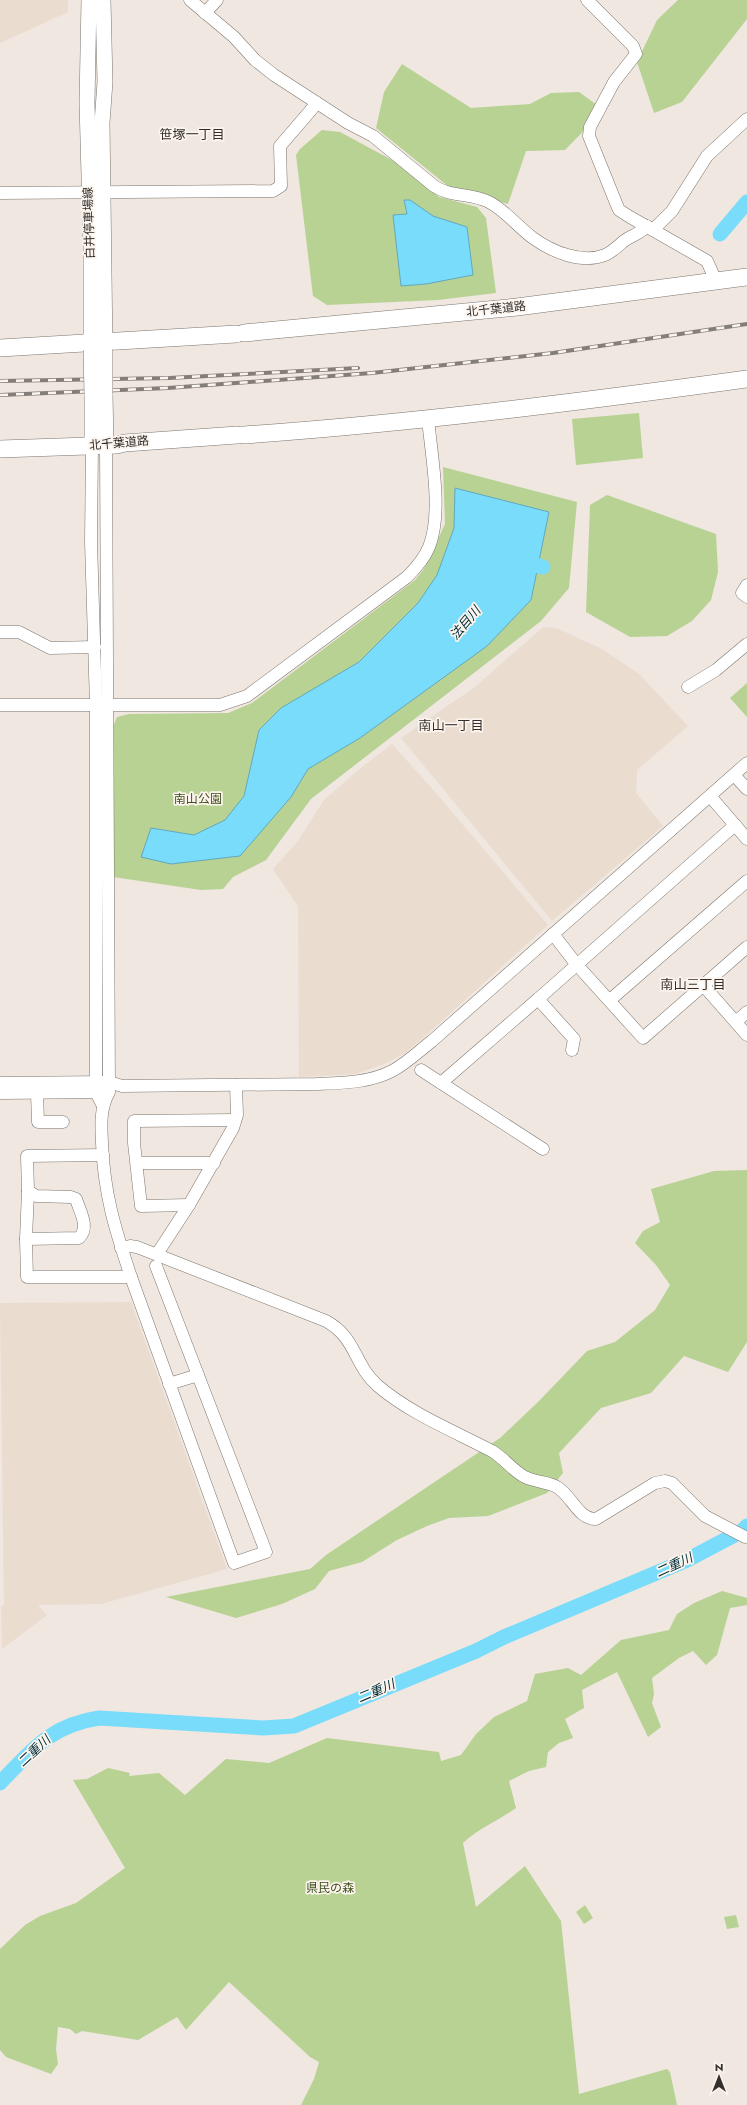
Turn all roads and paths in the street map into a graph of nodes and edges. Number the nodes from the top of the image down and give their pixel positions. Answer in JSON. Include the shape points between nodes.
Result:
{"nodes":[{"id":1,"x":89,"y":0,"type":"edge"},
{"id":2,"x":103,"y":0,"type":"edge"},
{"id":3,"x":190,"y":0,"type":"edge"},
{"id":4,"x":216,"y":0,"type":"edge"},
{"id":5,"x":587,"y":0,"type":"edge"},
{"id":6,"x":205,"y":14,"type":"junction"},
{"id":7,"x":317,"y":103,"type":"junction"},
{"id":8,"x":747,"y":119,"type":"edge"},
{"id":9,"x":0,"y":193,"type":"edge"},
{"id":10,"x":96,"y":193,"type":"junction"},
{"id":11,"x":650,"y":228,"type":"junction"},
{"id":12,"x":747,"y":277,"type":"edge"},
{"id":13,"x":716,"y":281,"type":"junction"},
{"id":14,"x":98,"y":347,"type":"junction"},
{"id":15,"x":0,"y":348,"type":"edge"},
{"id":16,"x":747,"y":379,"type":"edge"},
{"id":17,"x":428,"y":418,"type":"junction"},
{"id":18,"x":99,"y":443,"type":"junction"},
{"id":19,"x":0,"y":449,"type":"edge"},
{"id":20,"x":747,"y":585,"type":"edge"},
{"id":21,"x":747,"y":597,"type":"edge"},
{"id":22,"x":0,"y":632,"type":"edge"},
{"id":23,"x":747,"y":644,"type":"edge"},
{"id":24,"x":95,"y":647,"type":"junction"},
{"id":25,"x":688,"y":688,"type":"dead end"},
{"id":26,"x":0,"y":705,"type":"edge"},
{"id":27,"x":102,"y":705,"type":"junction"},
{"id":28,"x":747,"y":763,"type":"edge"},
{"id":29,"x":734,"y":775,"type":"junction"},
{"id":30,"x":747,"y":789,"type":"edge"},
{"id":31,"x":710,"y":796,"type":"junction"},
{"id":32,"x":735,"y":825,"type":"junction"},
{"id":33,"x":747,"y":839,"type":"edge"},
{"id":34,"x":747,"y":880,"type":"edge"},
{"id":35,"x":553,"y":934,"type":"junction"},
{"id":36,"x":747,"y":947,"type":"edge"},
{"id":37,"x":577,"y":965,"type":"junction"},
{"id":38,"x":703,"y":985,"type":"junction"},
{"id":39,"x":538,"y":999,"type":"junction"},
{"id":40,"x":610,"y":1000,"type":"junction"},
{"id":41,"x":747,"y":1012,"type":"edge"},
{"id":42,"x":736,"y":1022,"type":"junction"},
{"id":43,"x":747,"y":1035,"type":"edge"},
{"id":44,"x":572,"y":1050,"type":"dead end"},
{"id":45,"x":421,"y":1070,"type":"dead end"},
{"id":46,"x":0,"y":1083,"type":"edge"},
{"id":47,"x":441,"y":1083,"type":"junction"},
{"id":48,"x":236,"y":1085,"type":"junction"},
{"id":49,"x":102,"y":1087,"type":"junction"},
{"id":50,"x":38,"y":1092,"type":"junction"},
{"id":51,"x":0,"y":1093,"type":"edge"},
{"id":52,"x":235,"y":1120,"type":"junction"},
{"id":53,"x":63,"y":1122,"type":"dead end"},
{"id":54,"x":543,"y":1149,"type":"dead end"},
{"id":55,"x":102,"y":1155,"type":"junction"},
{"id":56,"x":137,"y":1163,"type":"junction"},
{"id":57,"x":214,"y":1163,"type":"junction"},
{"id":58,"x":28,"y":1191,"type":"junction"},
{"id":59,"x":189,"y":1206,"type":"junction"},
{"id":60,"x":26,"y":1239,"type":"junction"},
{"id":61,"x":121,"y":1248,"type":"junction"},
{"id":62,"x":157,"y":1260,"type":"junction"},
{"id":63,"x":131,"y":1277,"type":"junction"},
{"id":64,"x":198,"y":1375,"type":"junction"},
{"id":65,"x":169,"y":1384,"type":"junction"},
{"id":66,"x":745,"y":1537,"type":"dead end"}],
"edges":[{"from":1,"to":10,"type":"main road","name":"白井停車場線","via":[[87,103]]},
{"from":2,"to":10,"type":"main road","name":"白井停車場線","via":[[105,82]]},
{"from":3,"to":6,"type":"street"},
{"from":4,"to":6,"type":"street"},
{"from":5,"to":11,"type":"street","via":[[633,46],[636,54],[614,82],[590,127],[589,136],[620,210]]},
{"from":6,"to":7,"type":"street","via":[[234,37],[255,60]]},
{"from":7,"to":10,"type":"street","via":[[280,146],[279,189]]},
{"from":7,"to":11,"type":"street","via":[[373,136],[443,192],[477,197],[489,202],[534,239],[565,254],[587,258],[606,254],[629,237]]},
{"from":8,"to":11,"type":"street","via":[[707,156],[672,212]]},
{"from":9,"to":10,"type":"street"},
{"from":10,"to":14,"type":"main road","name":"白井停車場線"},
{"from":11,"to":13,"type":"street","via":[[707,261]]},
{"from":12,"to":13,"type":"highway","name":"北千葉道路"},
{"from":13,"to":14,"type":"highway","name":"北千葉道路","via":[[509,308]]},
{"from":14,"to":15,"type":"highway","name":"北千葉道路"},
{"from":14,"to":18,"type":"main road","name":"白井停車場線","bridge":true},
{"from":16,"to":17,"type":"highway","name":"北千葉道路"},
{"from":17,"to":18,"type":"highway","name":"北千葉道路","via":[[241,435]]},
{"from":17,"to":27,"type":"street","via":[[436,507],[435,525],[429,548],[407,576],[247,696],[220,704]]},
{"from":18,"to":19,"type":"highway","name":"北千葉道路"},
{"from":18,"to":24,"type":"street","via":[[91,542]]},
{"from":18,"to":27,"type":"street"},
{"from":20,"to":21,"type":"street","via":[[742,593]]},
{"from":22,"to":24,"type":"street","via":[[18,632],[50,648]]},
{"from":23,"to":25,"type":"street","via":[[716,670]]},
{"from":24,"to":27,"type":"street"},
{"from":26,"to":27,"type":"street"},
{"from":27,"to":49,"type":"street"},
{"from":28,"to":29,"type":"street"},
{"from":29,"to":30,"type":"street"},
{"from":29,"to":31,"type":"street"},
{"from":31,"to":32,"type":"street"},
{"from":31,"to":35,"type":"street"},
{"from":32,"to":33,"type":"street"},
{"from":32,"to":37,"type":"street"},
{"from":34,"to":40,"type":"street"},
{"from":35,"to":37,"type":"street"},
{"from":35,"to":48,"type":"street","via":[[432,1041],[392,1071],[347,1083]]},
{"from":36,"to":38,"type":"street"},
{"from":37,"to":39,"type":"street"},
{"from":37,"to":40,"type":"street"},
{"from":38,"to":40,"type":"street","via":[[643,1038]]},
{"from":38,"to":42,"type":"street"},
{"from":39,"to":44,"type":"street","via":[[574,1039]]},
{"from":39,"to":47,"type":"street"},
{"from":41,"to":42,"type":"street"},
{"from":42,"to":43,"type":"street"},
{"from":45,"to":47,"type":"street"},
{"from":46,"to":49,"type":"street"},
{"from":47,"to":54,"type":"street"},
{"from":48,"to":49,"type":"street"},
{"from":48,"to":52,"type":"street"},
{"from":49,"to":50,"type":"street"},
{"from":49,"to":55,"type":"street"},
{"from":50,"to":51,"type":"street"},
{"from":50,"to":53,"type":"street","via":[[38,1122]]},
{"from":52,"to":56,"type":"street","via":[[134,1121]]},
{"from":52,"to":57,"type":"street"},
{"from":55,"to":58,"type":"street","via":[[27,1156]]},
{"from":55,"to":61,"type":"street","via":[[106,1193]]},
{"from":56,"to":57,"type":"street"},
{"from":56,"to":59,"type":"street","via":[[141,1206]]},
{"from":57,"to":59,"type":"street"},
{"from":58,"to":60,"type":"street"},
{"from":58,"to":60,"type":"street","via":[[36,1196],[76,1199],[85,1228],[79,1238]]},
{"from":59,"to":62,"type":"street"},
{"from":60,"to":63,"type":"street","via":[[27,1277]]},
{"from":61,"to":62,"type":"street","via":[[137,1247]]},
{"from":61,"to":63,"type":"street"},
{"from":62,"to":64,"type":"street"},
{"from":62,"to":66,"type":"street","via":[[337,1327],[345,1335],[370,1378],[385,1392],[493,1452],[527,1478],[558,1488],[584,1515],[596,1519],[655,1483],[665,1480],[672,1483],[705,1516]]},
{"from":63,"to":65,"type":"street"},
{"from":64,"to":65,"type":"street"},
{"from":64,"to":65,"type":"street","via":[[266,1552],[234,1563]]}]}
